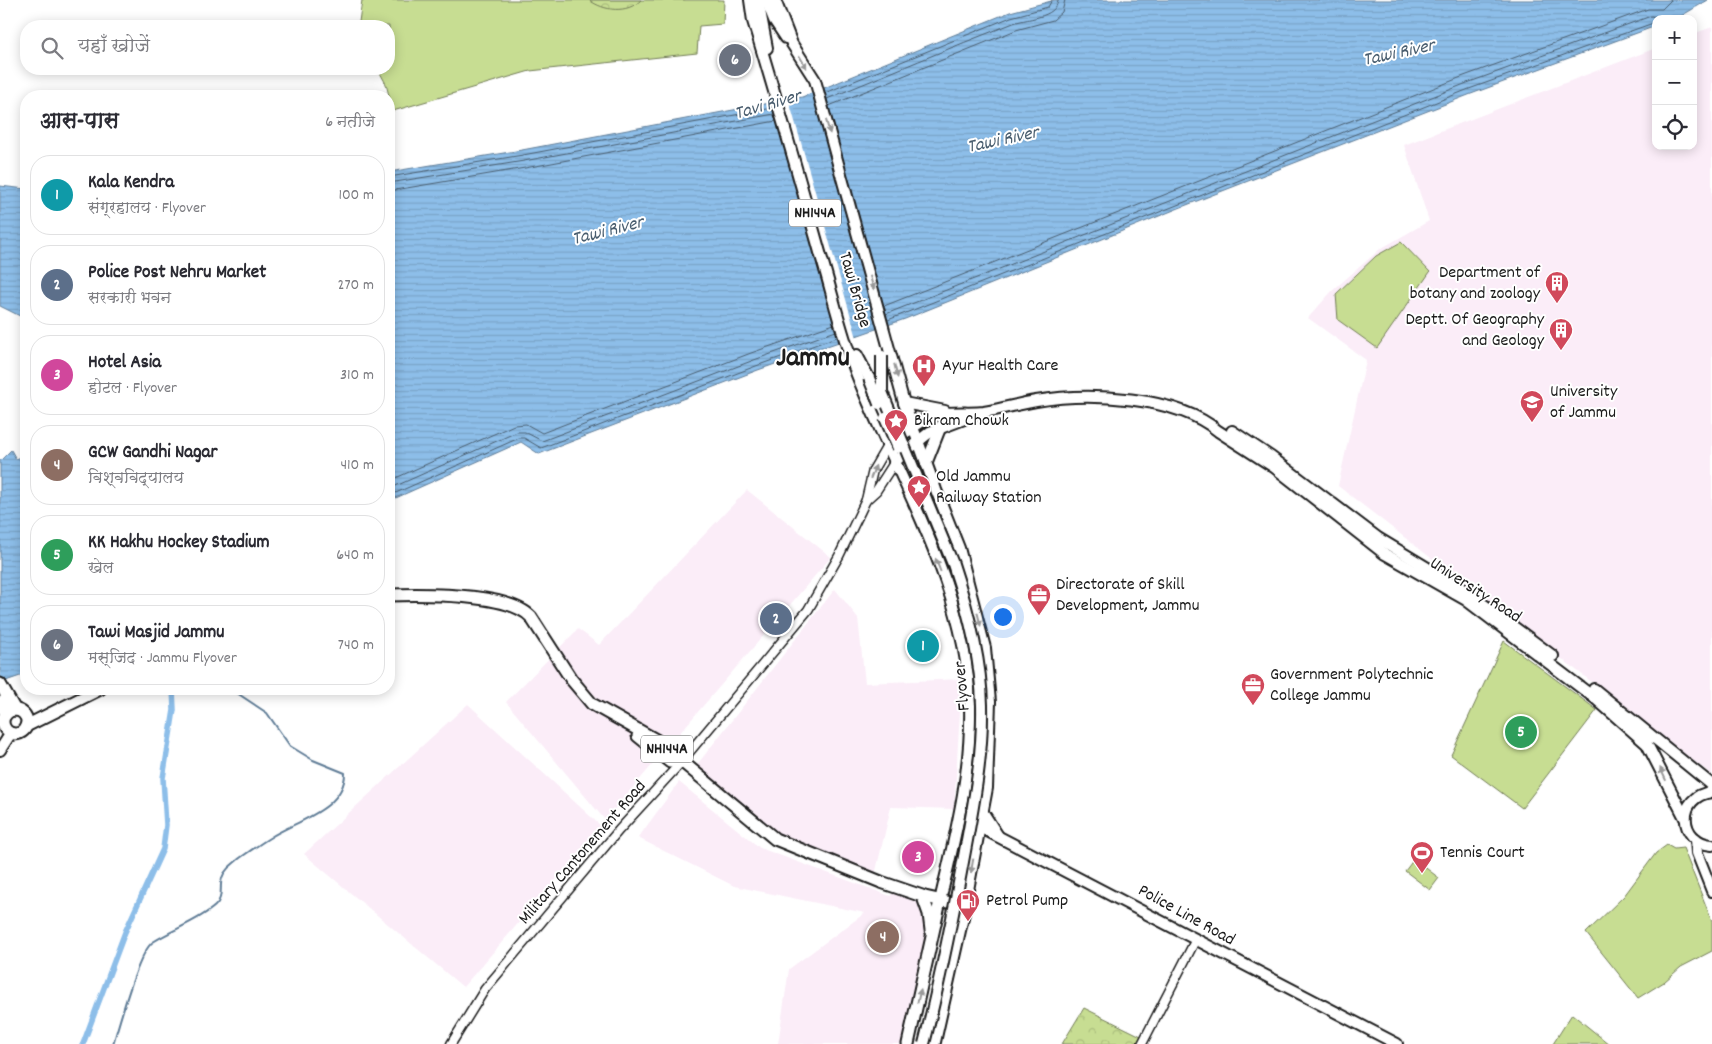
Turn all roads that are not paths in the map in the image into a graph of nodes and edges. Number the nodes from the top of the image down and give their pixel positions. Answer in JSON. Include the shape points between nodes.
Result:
{"nodes":[{"id":1,"x":750,"y":0,"type":"edge"},
{"id":2,"x":758,"y":0,"type":"edge"},
{"id":3,"x":766,"y":0,"type":"edge"},
{"id":4,"x":775,"y":0,"type":"edge"},
{"id":5,"x":792,"y":44,"type":"junction"},
{"id":6,"x":774,"y":82,"type":"junction"},
{"id":7,"x":887,"y":336,"type":"junction"},
{"id":8,"x":850,"y":346,"type":"junction"},
{"id":9,"x":857,"y":355,"type":"junction"},
{"id":10,"x":866,"y":393,"type":"junction"},
{"id":11,"x":904,"y":403,"type":"junction"},
{"id":12,"x":981,"y":412,"type":"junction"},
{"id":13,"x":961,"y":413,"type":"junction"},
{"id":14,"x":941,"y":426,"type":"junction"},
{"id":15,"x":912,"y":428,"type":"junction"},
{"id":16,"x":918,"y":440,"type":"junction"},
{"id":17,"x":887,"y":446,"type":"junction"},
{"id":18,"x":894,"y":463,"type":"junction"},
{"id":19,"x":926,"y":464,"type":"junction"},
{"id":20,"x":905,"y":483,"type":"junction"},
{"id":21,"x":936,"y":490,"type":"junction"},
{"id":22,"x":866,"y":500,"type":"junction"},
{"id":23,"x":395,"y":595,"type":"edge"},
{"id":24,"x":395,"y":600,"type":"edge"},
{"id":25,"x":0,"y":684,"type":"edge"},
{"id":26,"x":76,"y":695,"type":"edge"},
{"id":27,"x":88,"y":695,"type":"edge"},
{"id":28,"x":0,"y":702,"type":"edge"},
{"id":29,"x":15,"y":713,"type":"junction"},
{"id":30,"x":26,"y":726,"type":"junction"},
{"id":31,"x":9,"y":731,"type":"junction"},
{"id":32,"x":1646,"y":736,"type":"junction"},
{"id":33,"x":0,"y":741,"type":"edge"},
{"id":34,"x":0,"y":750,"type":"edge"},
{"id":35,"x":679,"y":765,"type":"junction"},
{"id":36,"x":1712,"y":785,"type":"edge"},
{"id":37,"x":1712,"y":792,"type":"edge"},
{"id":38,"x":982,"y":812,"type":"junction"},
{"id":39,"x":959,"y":818,"type":"junction"},
{"id":40,"x":1685,"y":818,"type":"junction"},
{"id":41,"x":979,"y":826,"type":"junction"},
{"id":42,"x":999,"y":838,"type":"junction"},
{"id":43,"x":1696,"y":839,"type":"junction"},
{"id":44,"x":976,"y":843,"type":"junction"},
{"id":45,"x":1712,"y":845,"type":"edge"},
{"id":46,"x":1712,"y":891,"type":"edge"},
{"id":47,"x":924,"y":900,"type":"junction"},
{"id":48,"x":940,"y":903,"type":"junction"},
{"id":49,"x":964,"y":909,"type":"junction"},
{"id":50,"x":932,"y":939,"type":"junction"},
{"id":51,"x":1196,"y":939,"type":"junction"},
{"id":52,"x":452,"y":1044,"type":"edge"},
{"id":53,"x":908,"y":1044,"type":"edge"},
{"id":54,"x":918,"y":1044,"type":"edge"},
{"id":55,"x":924,"y":1044,"type":"edge"},
{"id":56,"x":934,"y":1044,"type":"edge"},
{"id":57,"x":1142,"y":1044,"type":"edge"},
{"id":58,"x":1397,"y":1044,"type":"edge"}],
"edges":[{"from":1,"to":6,"type":"main road","via":[[753,21]]},
{"from":2,"to":6,"type":"main road"},
{"from":3,"to":5,"type":"main road","via":[[774,20]]},
{"from":4,"to":5,"type":"main road"},
{"from":5,"to":7,"type":"main road","one_way":true,"via":[[814,80]]},
{"from":6,"to":8,"type":"main road","name":"Tawi Bridge","number":"NH144A"},
{"from":7,"to":11,"type":"main road","one_way":true},
{"from":7,"to":55,"type":"main road","name":"Flyover","bridge":true,"via":[[882,356],[882,392],[953,564],[974,638],[982,703],[977,782],[956,901]]},
{"from":8,"to":9,"type":"main road","name":"Tawi Bridge"},
{"from":8,"to":10,"type":"main road"},
{"from":9,"to":10,"type":"main road","name":"Tawi Bridge"},
{"from":9,"to":54,"type":"main road","name":"Flyover","bridge":true,"via":[[949,566],[968,631],[977,703],[973,781],[951,900]]},
{"from":10,"to":17,"type":"main road"},
{"from":11,"to":13,"type":"main road"},
{"from":11,"to":15,"type":"main road"},
{"from":12,"to":13,"type":"main road"},
{"from":12,"to":14,"type":"main road","via":[[972,418]]},
{"from":12,"to":32,"type":"main road","name":"University Road","via":[[1041,400],[1110,399],[1176,408],[1222,425],[1271,457],[1378,538],[1470,594],[1551,655]]},
{"from":13,"to":15,"type":"main road","via":[[933,416]]},
{"from":14,"to":16,"type":"main road"},
{"from":14,"to":19,"type":"main road"},
{"from":15,"to":16,"type":"main road"},
{"from":15,"to":17,"type":"main road"},
{"from":16,"to":18,"type":"main road"},
{"from":16,"to":19,"type":"main road"},
{"from":17,"to":18,"type":"main road"},
{"from":22,"to":17,"type":"street","one_way":true,"via":[[873,470]]},
{"from":18,"to":20,"type":"main road"},
{"from":18,"to":22,"type":"street","name":"Military Cantonement Road","via":[[876,491]]},
{"from":19,"to":21,"type":"main road"},
{"from":20,"to":21,"type":"main road","via":[[906,471],[919,467],[929,486]]},
{"from":39,"to":20,"type":"main road","one_way":true,"via":[[970,736],[966,662],[950,596]]},
{"from":21,"to":38,"type":"main road","one_way":true,"via":[[959,548],[985,648],[990,737]]},
{"from":22,"to":35,"type":"street","name":"Military Cantonement Road","via":[[808,610]]},
{"from":23,"to":35,"type":"highway","number":"NH144A","via":[[452,596],[523,609],[592,704],[648,733]]},
{"from":24,"to":35,"type":"highway","number":"NH144A","via":[[441,601],[520,614],[586,706],[600,717],[639,736]]},
{"from":25,"to":29,"type":"highway"},
{"from":26,"to":29,"type":"highway","via":[[49,708]]},
{"from":27,"to":30,"type":"highway"},
{"from":28,"to":29,"type":"highway"},
{"from":29,"to":30,"type":"highway","via":[[26,718]]},
{"from":29,"to":31,"type":"highway","via":[[4,720]]},
{"from":30,"to":31,"type":"highway","via":[[22,732]]},
{"from":31,"to":33,"type":"main road"},
{"from":31,"to":34,"type":"main road"},
{"from":32,"to":36,"type":"main road","name":"University Road"},
{"from":40,"to":32,"type":"main road","name":"University Road","one_way":true},
{"from":35,"to":47,"type":"highway","number":"NH144A","via":[[741,822],[787,852]]},
{"from":35,"to":48,"type":"highway","number":"NH144A","via":[[782,843]]},
{"from":35,"to":52,"type":"street","name":"Military Cantonement Road","via":[[619,830],[485,989]]},
{"from":37,"to":40,"type":"main road","via":[[1694,800]]},
{"from":38,"to":41,"type":"main road"},
{"from":38,"to":42,"type":"main road"},
{"from":39,"to":41,"type":"main road","name":"Police Line Road"},
{"from":39,"to":48,"type":"main road"},
{"from":40,"to":43,"type":"main road","name":"University Road"},
{"from":41,"to":42,"type":"main road","name":"Police Line Road"},
{"from":41,"to":44,"type":"main road"},
{"from":42,"to":44,"type":"main road"},
{"from":42,"to":51,"type":"main road","name":"Police Line Road"},
{"from":43,"to":45,"type":"main road"},
{"from":43,"to":46,"type":"main road","name":"University Road","via":[[1697,853]]},
{"from":44,"to":49,"type":"main road","one_way":true},
{"from":47,"to":48,"type":"highway","number":"NH144A"},
{"from":47,"to":50,"type":"highway"},
{"from":48,"to":49,"type":"highway","number":"NH144A"},
{"from":48,"to":50,"type":"highway"},
{"from":49,"to":56,"type":"highway"},
{"from":53,"to":50,"type":"highway","one_way":true},
{"from":51,"to":57,"type":"street"},
{"from":51,"to":58,"type":"main road","name":"Police Line Road"}]}
